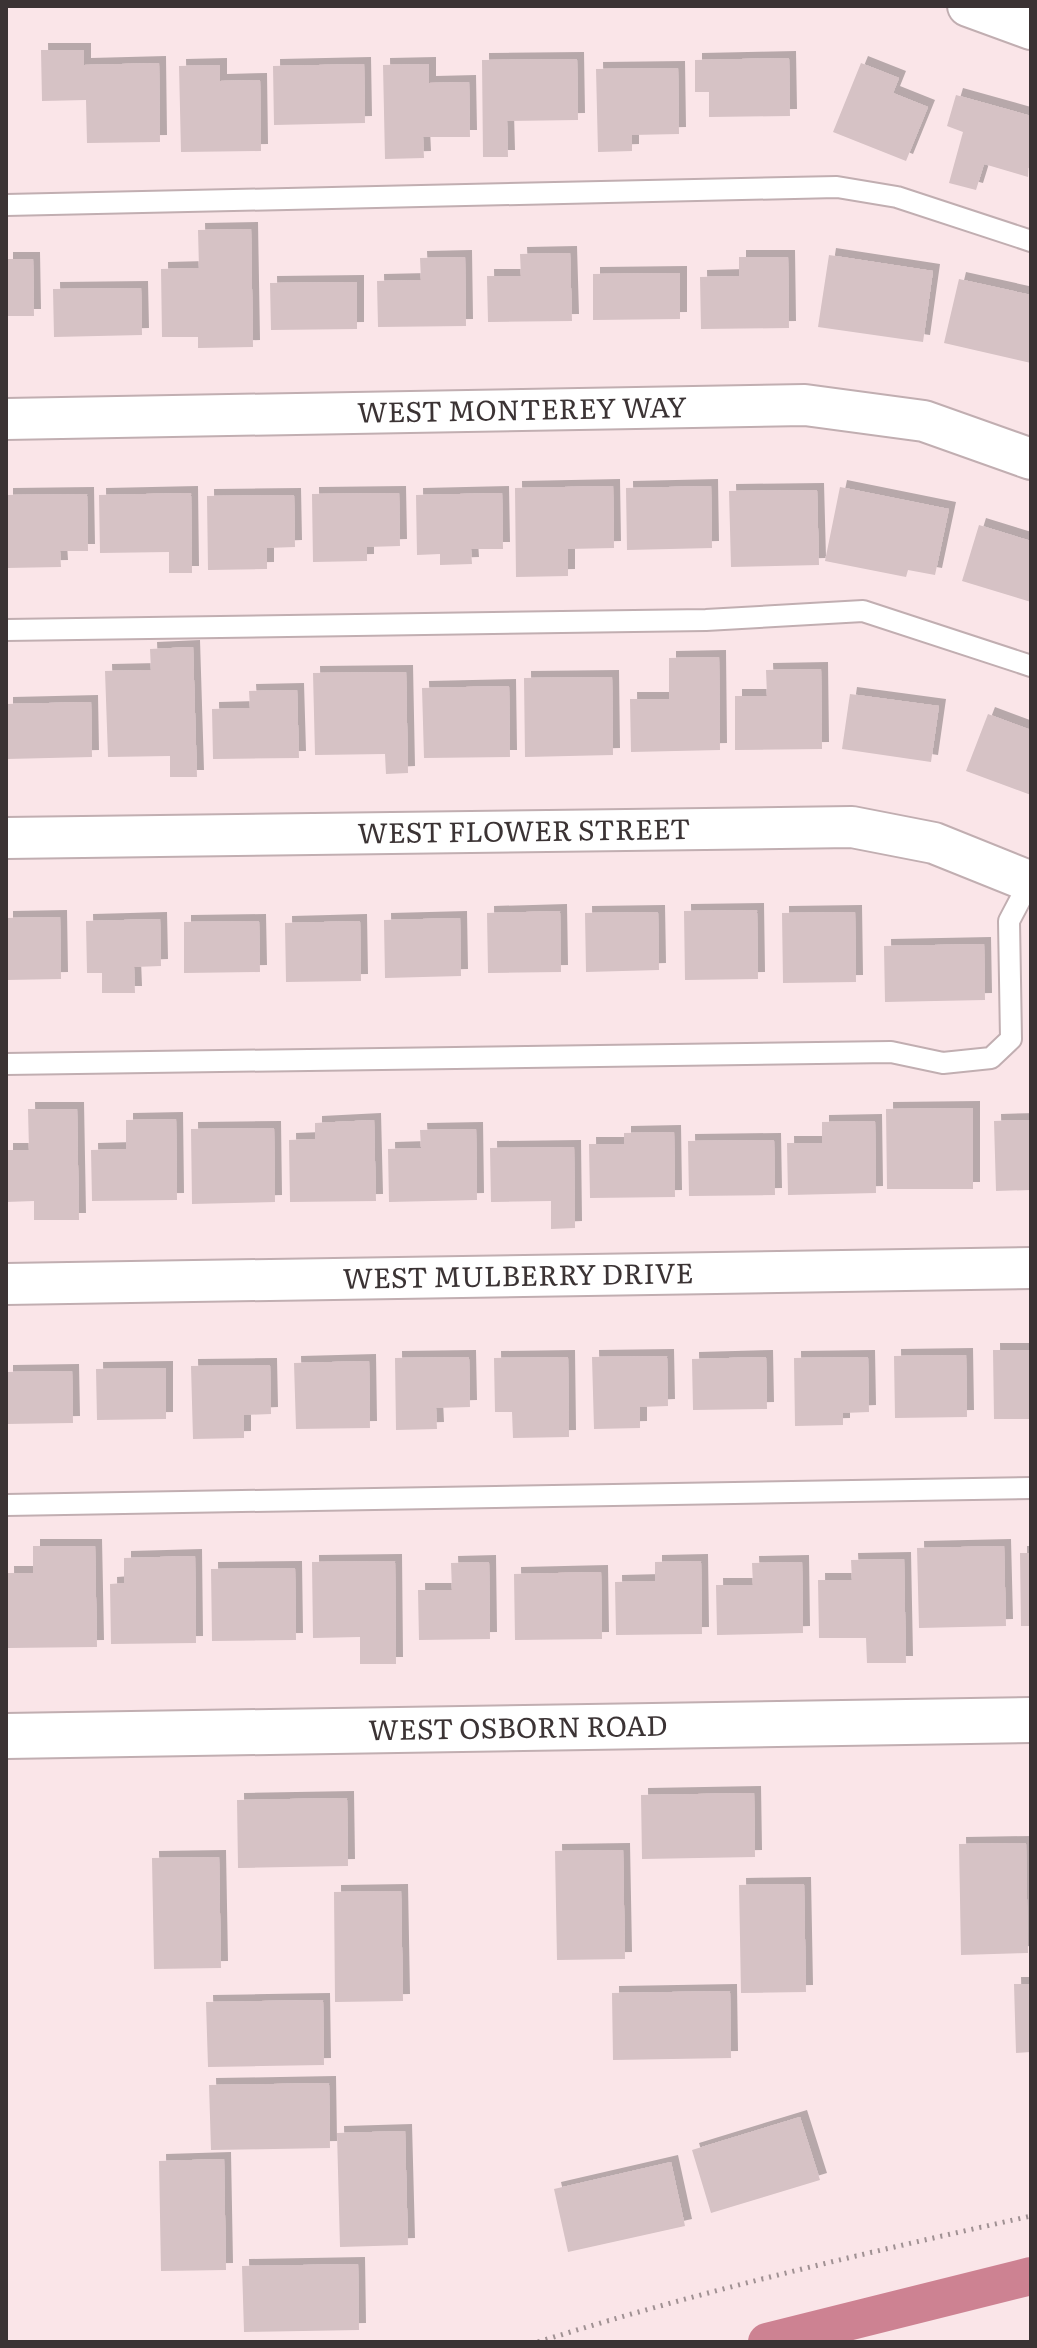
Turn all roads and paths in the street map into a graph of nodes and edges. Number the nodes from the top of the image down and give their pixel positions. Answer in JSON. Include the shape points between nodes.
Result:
{"nodes":[{"id":1,"x":968,"y":6,"type":"edge"},
{"id":2,"x":1031,"y":29,"type":"edge"},
{"id":3,"x":6,"y":205,"type":"edge"},
{"id":4,"x":1031,"y":241,"type":"edge"},
{"id":5,"x":6,"y":419,"type":"edge"},
{"id":6,"x":1031,"y":459,"type":"edge"},
{"id":7,"x":6,"y":630,"type":"edge"},
{"id":8,"x":1031,"y":666,"type":"edge"},
{"id":9,"x":6,"y":838,"type":"edge"},
{"id":10,"x":1030,"y":882,"type":"edge"},
{"id":11,"x":6,"y":1064,"type":"edge"},
{"id":12,"x":1031,"y":1268,"type":"edge"},
{"id":13,"x":6,"y":1284,"type":"edge"},
{"id":14,"x":1031,"y":1488,"type":"edge"},
{"id":15,"x":6,"y":1505,"type":"edge"},
{"id":16,"x":1031,"y":1720,"type":"edge"},
{"id":17,"x":6,"y":1736,"type":"edge"},
{"id":18,"x":1031,"y":2216,"type":"edge"},
{"id":19,"x":538,"y":2342,"type":"edge"}],
"edges":[{"from":1,"to":2,"type":"street"},
{"from":3,"to":4,"type":"lane","via":[[837,187],[897,197]]},
{"from":5,"to":6,"type":"street","name":"WEST MONTEREY WAY","via":[[805,405],[924,421]]},
{"from":7,"to":8,"type":"lane","via":[[706,620],[863,611]]},
{"from":9,"to":10,"type":"street","name":"WEST FLOWER STREET","via":[[852,827],[934,843]]},
{"from":10,"to":11,"type":"lane","via":[[1009,921],[1011,1039],[991,1058],[943,1063],[891,1052]]},
{"from":12,"to":13,"type":"street","name":"WEST MULBERRY DRIVE"},
{"from":14,"to":15,"type":"lane"},
{"from":16,"to":17,"type":"street","name":"WEST OSBORN ROAD"},
{"from":18,"to":19,"type":"path","via":[[831,2260]]}]}
